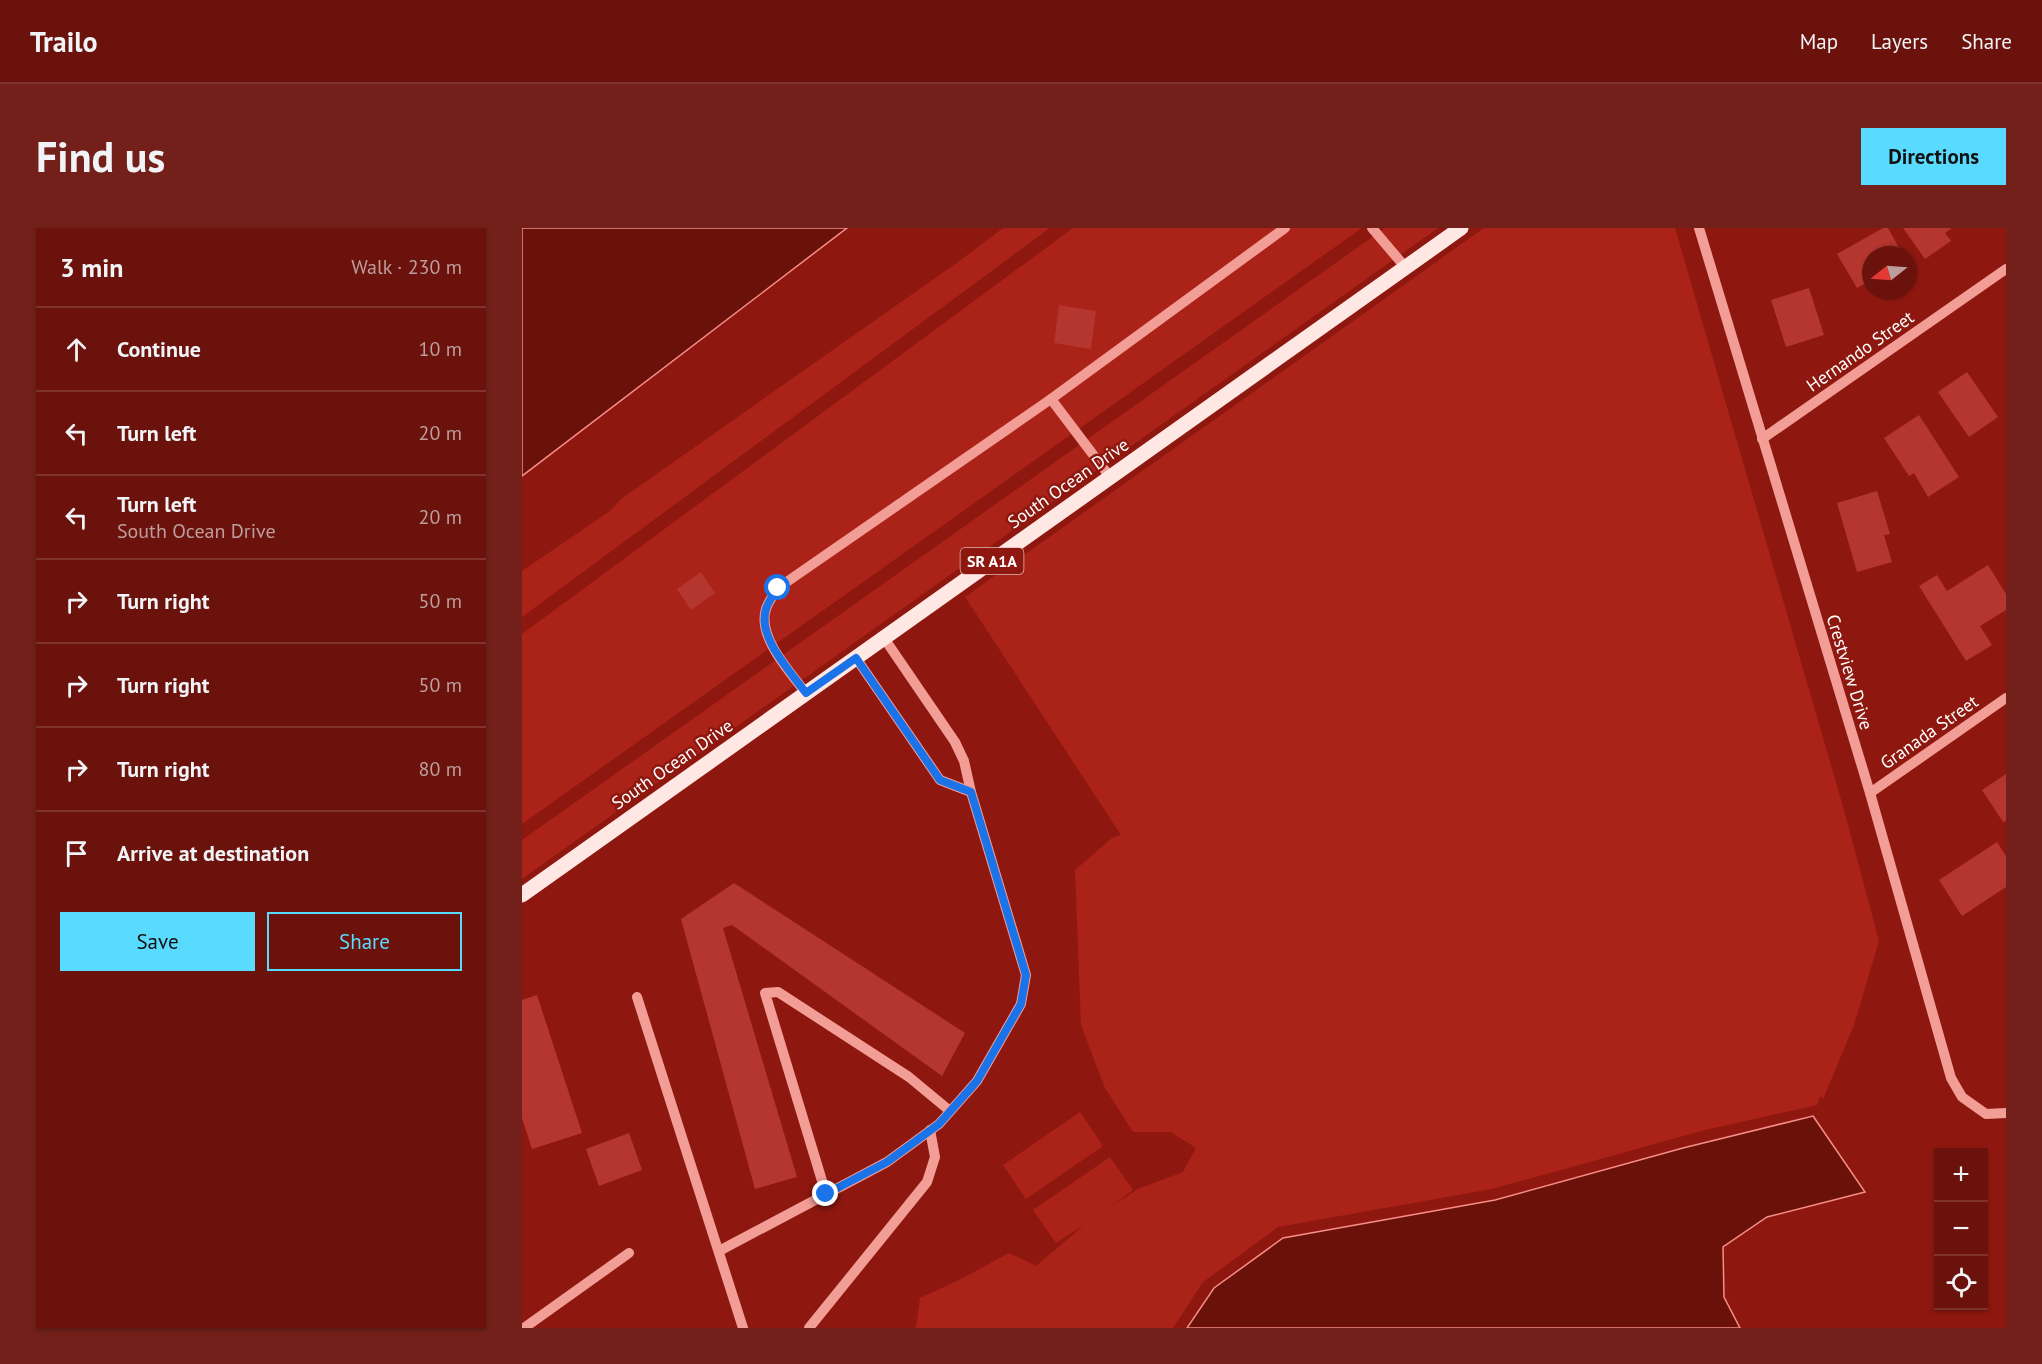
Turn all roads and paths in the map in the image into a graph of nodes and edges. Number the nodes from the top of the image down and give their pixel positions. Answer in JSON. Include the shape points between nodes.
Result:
{"nodes":[{"id":1,"x":1285,"y":228,"type":"edge"},
{"id":2,"x":1372,"y":228,"type":"edge"},
{"id":3,"x":1461,"y":228,"type":"edge"},
{"id":4,"x":1699,"y":228,"type":"edge"},
{"id":5,"x":1406,"y":268,"type":"junction"},
{"id":6,"x":2006,"y":269,"type":"edge"},
{"id":7,"x":1051,"y":399,"type":"junction"},
{"id":8,"x":1762,"y":439,"type":"junction"},
{"id":9,"x":1110,"y":477,"type":"junction"},
{"id":10,"x":884,"y":638,"type":"junction"},
{"id":11,"x":856,"y":658,"type":"junction"},
{"id":12,"x":806,"y":693,"type":"junction"},
{"id":13,"x":2006,"y":698,"type":"edge"},
{"id":14,"x":971,"y":792,"type":"junction"},
{"id":15,"x":1870,"y":793,"type":"junction"},
{"id":16,"x":522,"y":895,"type":"edge"},
{"id":17,"x":637,"y":998,"type":"dead end"},
{"id":18,"x":950,"y":1111,"type":"junction"},
{"id":19,"x":2006,"y":1113,"type":"edge"},
{"id":20,"x":930,"y":1130,"type":"junction"},
{"id":21,"x":826,"y":1194,"type":"junction"},
{"id":22,"x":718,"y":1251,"type":"junction"},
{"id":23,"x":629,"y":1253,"type":"dead end"},
{"id":24,"x":524,"y":1328,"type":"edge"},
{"id":25,"x":743,"y":1328,"type":"edge"},
{"id":26,"x":809,"y":1328,"type":"edge"}],
"edges":[{"from":1,"to":7,"type":"street"},
{"from":2,"to":5,"type":"street"},
{"from":3,"to":5,"type":"main road","name":"South Ocean Drive","number":"SR A1A"},
{"from":4,"to":8,"type":"street","name":"Crestview Drive"},
{"from":5,"to":9,"type":"main road","name":"South Ocean Drive","number":"SR A1A"},
{"from":6,"to":8,"type":"street","name":"Hernando Street"},
{"from":7,"to":9,"type":"street"},
{"from":7,"to":12,"type":"street","via":[[778,588],[766,609],[765,630]]},
{"from":8,"to":15,"type":"street","name":"Crestview Drive"},
{"from":9,"to":10,"type":"main road","name":"South Ocean Drive","number":"SR A1A"},
{"from":10,"to":11,"type":"main road","name":"South Ocean Drive","number":"SR A1A"},
{"from":10,"to":14,"type":"street","via":[[955,742],[964,760]]},
{"from":11,"to":12,"type":"main road","name":"South Ocean Drive","number":"SR A1A"},
{"from":11,"to":14,"type":"street","via":[[940,780]]},
{"from":12,"to":16,"type":"main road","name":"South Ocean Drive","number":"SR A1A"},
{"from":13,"to":15,"type":"street","name":"Granada Street"},
{"from":14,"to":18,"type":"street","via":[[1026,975],[1021,1004],[977,1081]]},
{"from":15,"to":19,"type":"street","name":"Crestview Drive","via":[[1951,1078],[1962,1097],[1986,1114]]},
{"from":17,"to":22,"type":"street"},
{"from":18,"to":20,"type":"street"},
{"from":18,"to":21,"type":"street","via":[[909,1077],[778,992],[765,993]]},
{"from":20,"to":21,"type":"street","via":[[887,1162]]},
{"from":20,"to":26,"type":"street","via":[[935,1157],[927,1182]]},
{"from":21,"to":22,"type":"street"},
{"from":22,"to":25,"type":"street"},
{"from":23,"to":24,"type":"street"}]}
